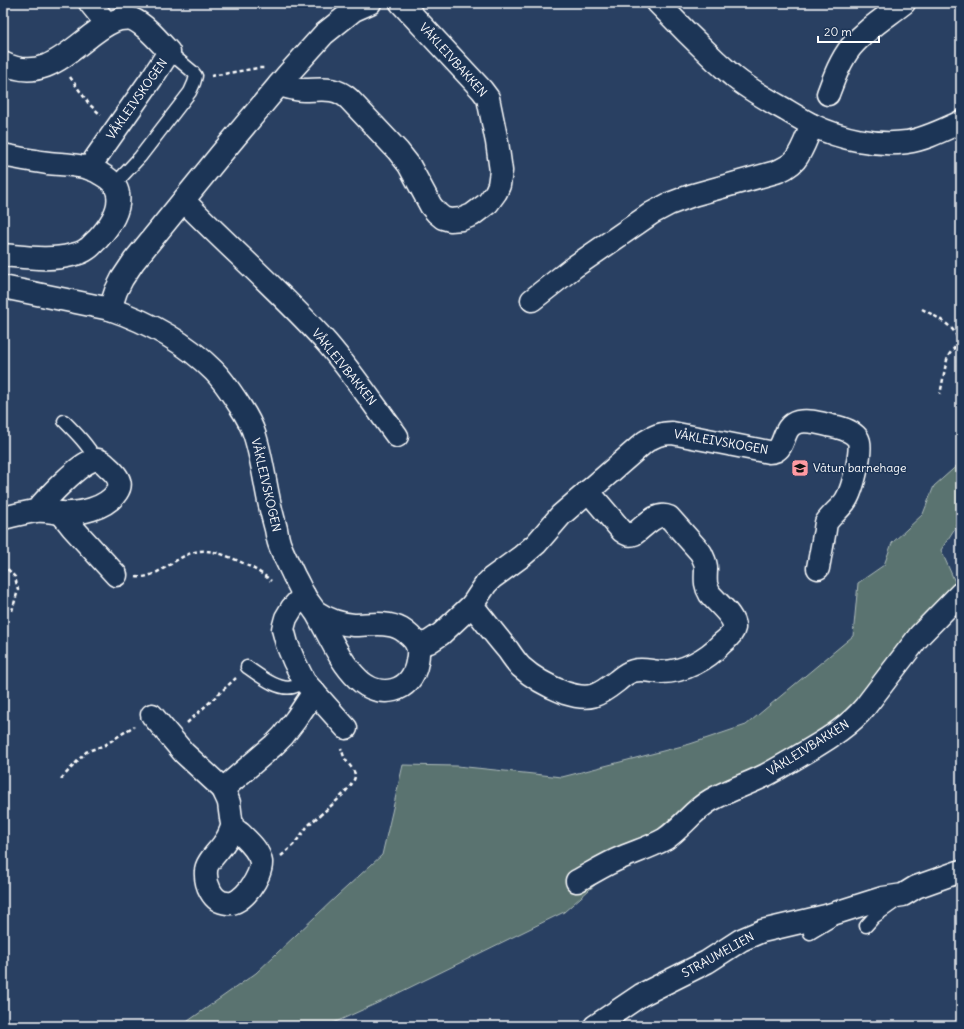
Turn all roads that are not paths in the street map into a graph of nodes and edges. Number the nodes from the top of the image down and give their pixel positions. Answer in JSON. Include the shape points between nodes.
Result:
{"nodes":[{"id":1,"x":90,"y":3,"type":"edge"},
{"id":2,"x":370,"y":3,"type":"edge"},
{"id":3,"x":401,"y":3,"type":"edge"},
{"id":4,"x":658,"y":3,"type":"edge"},
{"id":5,"x":904,"y":3,"type":"edge"},
{"id":6,"x":107,"y":24,"type":"junction"},
{"id":7,"x":169,"y":52,"type":"junction"},
{"id":8,"x":3,"y":63,"type":"edge"},
{"id":9,"x":284,"y":80,"type":"junction"},
{"id":10,"x":828,"y":94,"type":"dead end"},
{"id":11,"x":961,"y":122,"type":"edge"},
{"id":12,"x":812,"y":125,"type":"junction"},
{"id":13,"x":3,"y":154,"type":"edge"},
{"id":14,"x":91,"y":169,"type":"junction"},
{"id":15,"x":114,"y":185,"type":"junction"},
{"id":16,"x":184,"y":201,"type":"junction"},
{"id":17,"x":3,"y":255,"type":"edge"},
{"id":18,"x":3,"y":288,"type":"edge"},
{"id":19,"x":532,"y":300,"type":"dead end"},
{"id":20,"x":110,"y":309,"type":"junction"},
{"id":21,"x":64,"y":421,"type":"dead end"},
{"id":22,"x":397,"y":436,"type":"dead end"},
{"id":23,"x":96,"y":460,"type":"junction"},
{"id":24,"x":588,"y":491,"type":"junction"},
{"id":25,"x":36,"y":511,"type":"junction"},
{"id":26,"x":62,"y":513,"type":"junction"},
{"id":27,"x":3,"y":518,"type":"edge"},
{"id":28,"x":818,"y":568,"type":"dead end"},
{"id":29,"x":116,"y":574,"type":"road end"},
{"id":30,"x":961,"y":593,"type":"edge"},
{"id":31,"x":304,"y":605,"type":"junction"},
{"id":32,"x":472,"y":605,"type":"junction"},
{"id":33,"x":417,"y":645,"type":"junction"},
{"id":34,"x":248,"y":668,"type":"road end"},
{"id":35,"x":309,"y":686,"type":"junction"},
{"id":36,"x":152,"y":715,"type":"road end"},
{"id":37,"x":346,"y":728,"type":"road end"},
{"id":38,"x":223,"y":789,"type":"junction"},
{"id":39,"x":232,"y":827,"type":"junction"},
{"id":40,"x":961,"y":871,"type":"edge"},
{"id":41,"x":577,"y":881,"type":"dead end"},
{"id":42,"x":903,"y":895,"type":"junction"},
{"id":43,"x":851,"y":908,"type":"junction"},
{"id":44,"x":866,"y":926,"type":"dead end"},
{"id":45,"x":810,"y":933,"type":"dead end"},
{"id":46,"x":595,"y":1026,"type":"edge"}],
"edges":[{"from":1,"to":6,"type":"street"},
{"from":2,"to":9,"type":"street","via":[[354,10],[324,34]]},
{"from":3,"to":9,"type":"street","name":"VÅKLEIVBAKKEN","via":[[488,98],[498,142],[501,171],[496,192],[488,203],[472,215],[450,220],[437,213],[409,165],[343,93],[322,89],[293,89]]},
{"from":4,"to":12,"type":"street","via":[[733,77],[758,95]]},
{"from":5,"to":10,"type":"street","via":[[875,24],[851,47]]},
{"from":6,"to":7,"type":"street","name":"VÅKLEIVSKOGEN","via":[[131,19]]},
{"from":6,"to":8,"type":"street","name":"VÅKLEIVSKOGEN","via":[[60,59],[41,68],[21,69]]},
{"from":7,"to":14,"type":"street","name":"VÅKLEIVSKOGEN","via":[[95,159]]},
{"from":7,"to":15,"type":"lane","via":[[194,72],[194,83],[190,92],[140,157]]},
{"from":9,"to":16,"type":"street"},
{"from":11,"to":12,"type":"street","via":[[917,140],[888,143],[850,138]]},
{"from":12,"to":19,"type":"street","via":[[801,151],[787,167],[668,204],[574,267]]},
{"from":13,"to":14,"type":"street"},
{"from":14,"to":15,"type":"street","via":[[108,178]]},
{"from":15,"to":17,"type":"street","via":[[119,201],[111,225],[86,250],[56,257]]},
{"from":16,"to":20,"type":"street","via":[[122,278]]},
{"from":16,"to":22,"type":"street","name":"VÅKLEIVBAKKEN","via":[[322,338]]},
{"from":18,"to":20,"type":"street","name":"VÅKLEIVSKOGEN"},
{"from":20,"to":31,"type":"street","name":"VÅKLEIVSKOGEN","via":[[149,325],[176,341],[215,371],[232,392],[255,436],[280,548]]},
{"from":21,"to":23,"type":"lane","via":[[83,440]]},
{"from":23,"to":25,"type":"street","via":[[82,466]]},
{"from":23,"to":26,"type":"street","via":[[102,462],[117,476],[119,490],[113,498],[93,509]]},
{"from":24,"to":28,"type":"street","name":"VÅKLEIVSKOGEN","via":[[645,442],[663,433],[768,452],[776,451],[793,423],[808,421],[841,428],[858,438],[860,453],[847,499],[826,523]]},
{"from":24,"to":32,"type":"street","name":"VÅKLEIVSKOGEN","via":[[561,515],[536,544],[492,578]]},
{"from":24,"to":32,"type":"street","via":[[626,534],[634,534],[659,516],[669,517],[701,554],[706,566],[705,582],[708,589],[734,624],[731,635],[694,664],[663,672],[634,671],[596,696],[576,696],[547,685],[521,667]]},
{"from":25,"to":26,"type":"street"},
{"from":25,"to":27,"type":"street"},
{"from":26,"to":29,"type":"street"},
{"from":30,"to":41,"type":"street","name":"VÅKLEIVBAKKEN","via":[[920,635],[865,707],[846,726],[766,775],[709,801],[664,839],[622,857]]},
{"from":31,"to":33,"type":"street","via":[[327,619],[340,623],[390,625],[400,628]]},
{"from":31,"to":33,"type":"street","name":"VÅKLEIVSKOGEN","via":[[350,671],[369,688],[395,690],[406,684],[416,668]]},
{"from":31,"to":35,"type":"street","via":[[286,618],[283,629],[294,661]]},
{"from":32,"to":33,"type":"street","name":"VÅKLEIVSKOGEN","via":[[441,634],[429,642]]},
{"from":34,"to":35,"type":"lane","via":[[280,686]]},
{"from":35,"to":37,"type":"street"},
{"from":35,"to":38,"type":"street","via":[[296,719],[283,736]]},
{"from":36,"to":38,"type":"street","via":[[184,753]]},
{"from":38,"to":39,"type":"street","via":[[229,802]]},
{"from":39,"to":39,"type":"street","via":[[258,852],[261,870],[244,896],[236,902],[227,904],[210,892],[205,876],[208,863],[225,843]]},
{"from":40,"to":42,"type":"street","name":"STRAUMELIEN","via":[[916,887]]},
{"from":42,"to":43,"type":"street","name":"STRAUMELIEN"},
{"from":42,"to":44,"type":"lane","name":"STRAUMELIEN"},
{"from":43,"to":45,"type":"lane","name":"STRAUMELIEN"},
{"from":43,"to":46,"type":"street","name":"STRAUMELIEN","via":[[762,931],[741,940],[707,962],[641,995]]}]}
